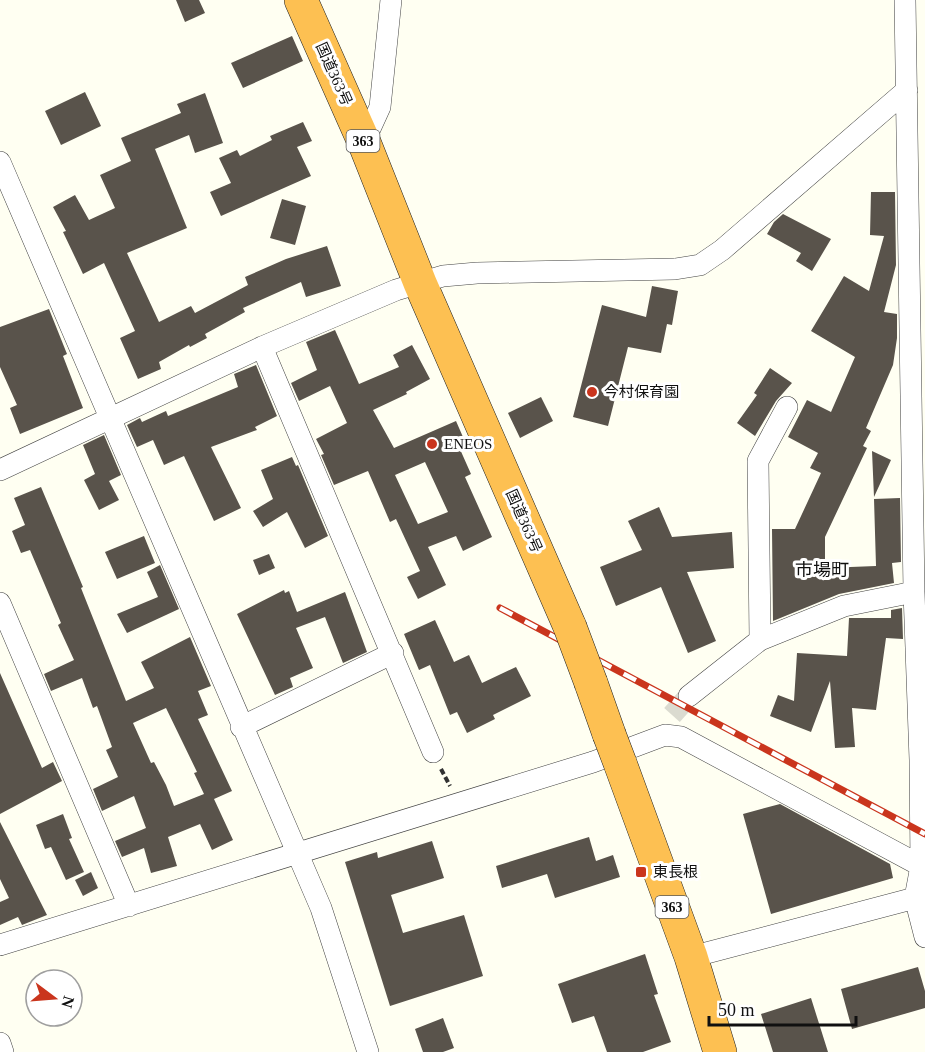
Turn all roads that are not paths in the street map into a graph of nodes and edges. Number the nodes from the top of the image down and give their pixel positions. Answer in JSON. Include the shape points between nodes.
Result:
{"nodes":[{"id":1,"x":302,"y":0,"type":"edge"},
{"id":2,"x":391,"y":0,"type":"edge"},
{"id":3,"x":905,"y":0,"type":"edge"},
{"id":4,"x":907,"y":90,"type":"junction"},
{"id":5,"x":364,"y":142,"type":"junction"},
{"id":6,"x":0,"y":162,"type":"edge"},
{"id":7,"x":917,"y":187,"type":"edge"},
{"id":8,"x":420,"y":283,"type":"junction"},
{"id":9,"x":262,"y":347,"type":"junction"},
{"id":10,"x":787,"y":407,"type":"dead end"},
{"id":11,"x":110,"y":420,"type":"junction"},
{"id":12,"x":918,"y":426,"type":"edge"},
{"id":13,"x":0,"y":470,"type":"edge"},
{"id":14,"x":914,"y":592,"type":"junction"},
{"id":15,"x":0,"y":603,"type":"edge"},
{"id":16,"x":760,"y":640,"type":"junction"},
{"id":17,"x":393,"y":653,"type":"junction"},
{"id":18,"x":689,"y":696,"type":"tunnel mouth"},
{"id":19,"x":241,"y":727,"type":"junction"},
{"id":20,"x":433,"y":752,"type":"dead end"},
{"id":21,"x":922,"y":760,"type":"edge"},
{"id":22,"x":297,"y":856,"type":"junction"},
{"id":23,"x":923,"y":867,"type":"edge"},
{"id":24,"x":915,"y":898,"type":"junction"},
{"id":25,"x":129,"y":906,"type":"junction"},
{"id":26,"x":925,"y":937,"type":"edge"},
{"id":27,"x":0,"y":945,"type":"edge"},
{"id":28,"x":690,"y":957,"type":"junction"},
{"id":29,"x":0,"y":1043,"type":"edge"},
{"id":30,"x":3,"y":1052,"type":"edge"},
{"id":31,"x":368,"y":1052,"type":"edge"},
{"id":32,"x":720,"y":1052,"type":"edge"}],
"edges":[{"from":1,"to":5,"type":"highway","name":"国道363号","number":"363"},
{"from":2,"to":5,"type":"street","via":[[380,107]]},
{"from":3,"to":4,"type":"street"},
{"from":4,"to":7,"type":"street"},
{"from":4,"to":8,"type":"street","via":[[722,250],[699,265],[675,269],[477,273]]},
{"from":5,"to":8,"type":"highway","name":"国道363号","number":"363"},
{"from":6,"to":11,"type":"street"},
{"from":7,"to":12,"type":"street"},
{"from":8,"to":9,"type":"street"},
{"from":8,"to":28,"type":"highway","name":"国道363号","number":"363","bridge":true,"via":[[570,627]]},
{"from":9,"to":11,"type":"street"},
{"from":9,"to":17,"type":"street"},
{"from":10,"to":16,"type":"street","via":[[758,461]]},
{"from":11,"to":13,"type":"street"},
{"from":11,"to":19,"type":"street"},
{"from":12,"to":14,"type":"street"},
{"from":14,"to":16,"type":"street","via":[[844,606]]},
{"from":14,"to":21,"type":"street"},
{"from":15,"to":25,"type":"street"},
{"from":16,"to":18,"type":"street"},
{"from":17,"to":19,"type":"street"},
{"from":17,"to":20,"type":"street"},
{"from":19,"to":22,"type":"street"},
{"from":21,"to":23,"type":"street"},
{"from":22,"to":23,"type":"street","via":[[665,735],[681,737]]},
{"from":22,"to":25,"type":"street"},
{"from":22,"to":31,"type":"street","via":[[321,908]]},
{"from":23,"to":24,"type":"street"},
{"from":24,"to":26,"type":"street"},
{"from":24,"to":28,"type":"street"},
{"from":25,"to":27,"type":"street"},
{"from":28,"to":32,"type":"highway","name":"国道363号","number":"363"},
{"from":29,"to":30,"type":"street"}]}
